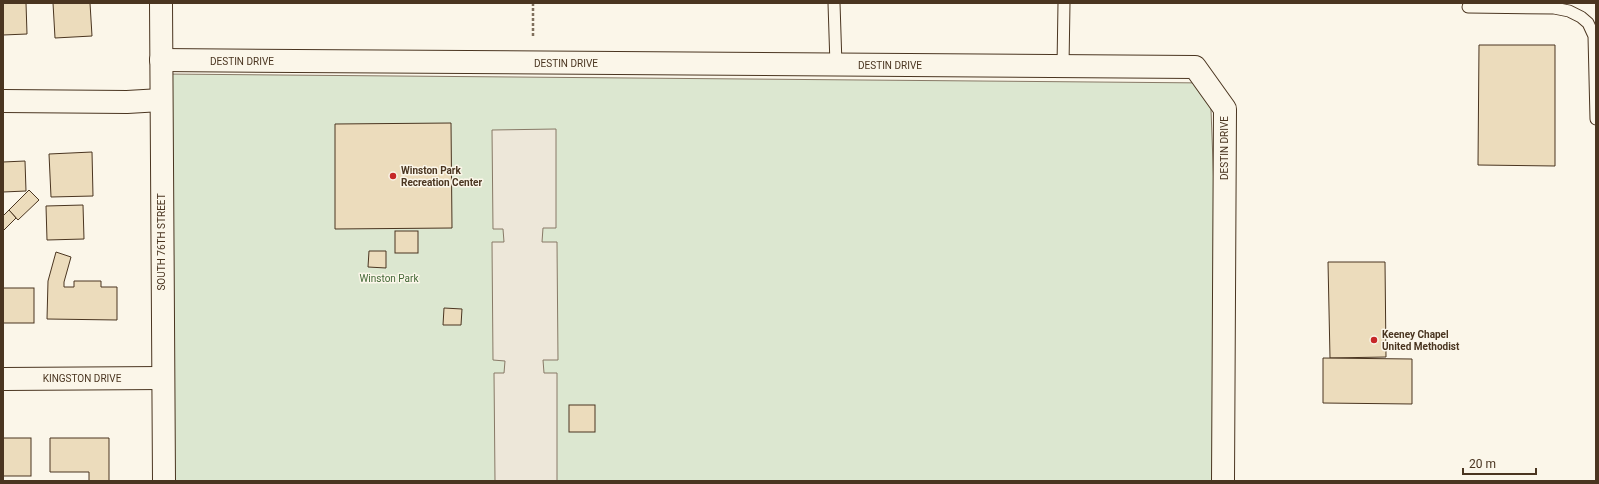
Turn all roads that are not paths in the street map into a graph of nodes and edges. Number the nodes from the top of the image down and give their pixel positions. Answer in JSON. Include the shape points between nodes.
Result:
{"nodes":[{"id":1,"x":161,"y":3,"type":"edge"},
{"id":2,"x":834,"y":3,"type":"edge"},
{"id":3,"x":1064,"y":3,"type":"edge"},
{"id":4,"x":1468,"y":7,"type":"dead end"},
{"id":5,"x":161,"y":60,"type":"junction"},
{"id":6,"x":836,"y":64,"type":"junction"},
{"id":7,"x":1063,"y":66,"type":"junction"},
{"id":8,"x":161,"y":100,"type":"junction"},
{"id":9,"x":3,"y":101,"type":"edge"},
{"id":10,"x":1596,"y":119,"type":"edge"},
{"id":11,"x":162,"y":378,"type":"junction"},
{"id":12,"x":3,"y":379,"type":"edge"},
{"id":13,"x":164,"y":481,"type":"edge"},
{"id":14,"x":1223,"y":481,"type":"edge"}],
"edges":[{"from":1,"to":5,"type":"street","name":"SOUTH 76TH STREET"},
{"from":2,"to":6,"type":"lane"},
{"from":3,"to":7,"type":"lane"},
{"from":4,"to":10,"type":"lane","via":[[1554,8],[1569,11],[1588,23],[1594,36]]},
{"from":5,"to":6,"type":"street","name":"DESTIN DRIVE"},
{"from":5,"to":8,"type":"street","name":"SOUTH 76TH STREET"},
{"from":6,"to":7,"type":"street","name":"DESTIN DRIVE"},
{"from":7,"to":14,"type":"street","name":"DESTIN DRIVE","via":[[1195,67],[1225,109]]},
{"from":8,"to":9,"type":"street"},
{"from":8,"to":11,"type":"street","name":"SOUTH 76TH STREET"},
{"from":11,"to":12,"type":"street","name":"KINGSTON DRIVE"},
{"from":11,"to":13,"type":"street","name":"SOUTH 76TH STREET"}]}
